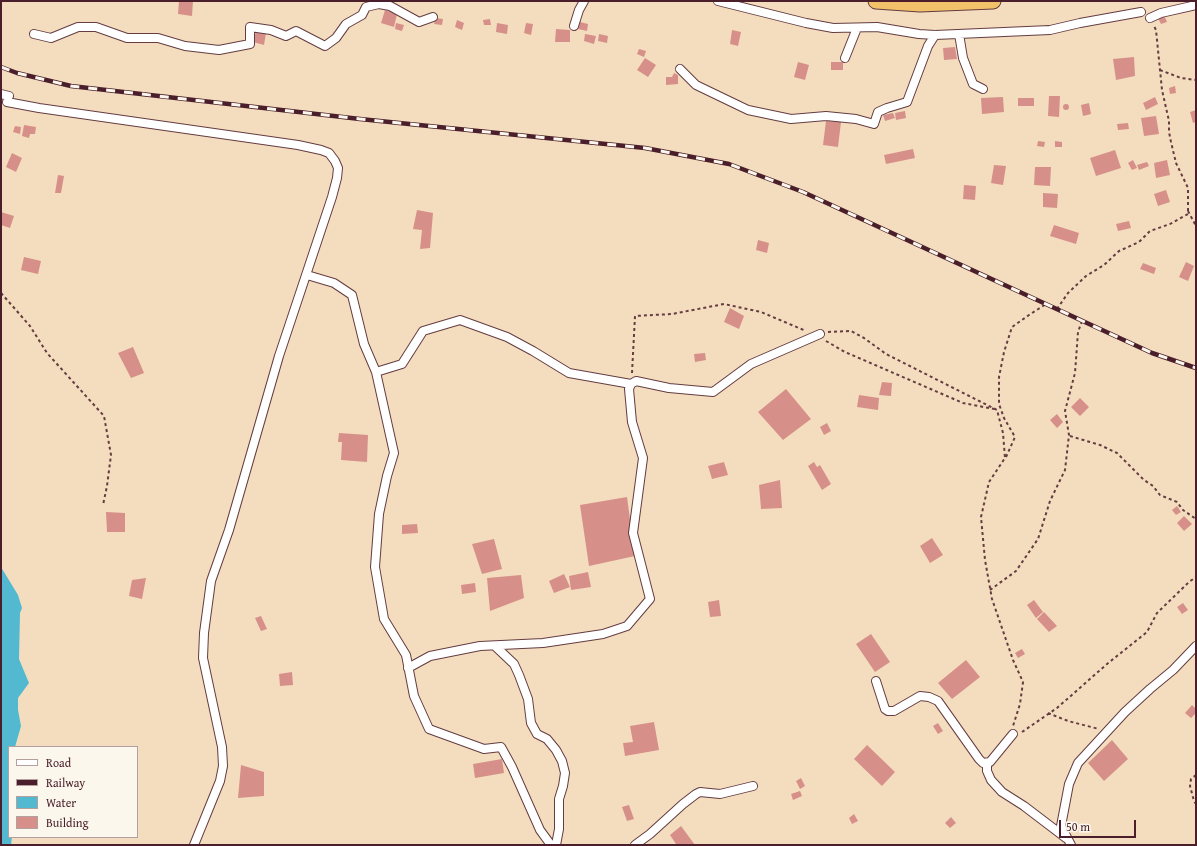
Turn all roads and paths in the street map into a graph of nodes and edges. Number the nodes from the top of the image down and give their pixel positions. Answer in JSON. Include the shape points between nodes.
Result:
{"nodes":[{"id":1,"x":584,"y":1,"type":"edge"},
{"id":2,"x":718,"y":1,"type":"edge"},
{"id":3,"x":876,"y":1,"type":"edge"},
{"id":4,"x":994,"y":1,"type":"edge"},
{"id":5,"x":381,"y":2,"type":"edge"},
{"id":6,"x":1196,"y":5,"type":"edge"},
{"id":7,"x":1141,"y":12,"type":"dead end"},
{"id":8,"x":433,"y":17,"type":"dead end"},
{"id":9,"x":1150,"y":18,"type":"joint"},
{"id":10,"x":574,"y":26,"type":"dead end"},
{"id":11,"x":857,"y":28,"type":"junction"},
{"id":12,"x":34,"y":34,"type":"dead end"},
{"id":13,"x":959,"y":34,"type":"junction"},
{"id":14,"x":935,"y":35,"type":"junction"},
{"id":15,"x":845,"y":58,"type":"dead end"},
{"id":16,"x":680,"y":69,"type":"dead end"},
{"id":17,"x":1160,"y":70,"type":"junction"},
{"id":18,"x":1196,"y":80,"type":"edge"},
{"id":19,"x":983,"y":89,"type":"dead end"},
{"id":20,"x":6,"y":97,"type":"edge"},
{"id":21,"x":1188,"y":210,"type":"junction"},
{"id":22,"x":1196,"y":226,"type":"edge"},
{"id":23,"x":307,"y":275,"type":"junction"},
{"id":24,"x":1,"y":293,"type":"edge"},
{"id":25,"x":1046,"y":304,"type":"dead end"},
{"id":26,"x":1057,"y":309,"type":"dead end"},
{"id":27,"x":1082,"y":320,"type":"dead end"},
{"id":28,"x":820,"y":334,"type":"joint"},
{"id":29,"x":376,"y":372,"type":"junction"},
{"id":30,"x":631,"y":384,"type":"junction"},
{"id":31,"x":1070,"y":435,"type":"junction"},
{"id":32,"x":1005,"y":458,"type":"junction"},
{"id":33,"x":103,"y":505,"type":"dead end"},
{"id":34,"x":1196,"y":519,"type":"edge"},
{"id":35,"x":1196,"y":577,"type":"edge"},
{"id":36,"x":990,"y":590,"type":"junction"},
{"id":37,"x":495,"y":646,"type":"junction"},
{"id":38,"x":1196,"y":646,"type":"edge"},
{"id":39,"x":408,"y":668,"type":"junction"},
{"id":40,"x":876,"y":681,"type":"dead end"},
{"id":41,"x":1048,"y":713,"type":"junction"},
{"id":42,"x":1107,"y":732,"type":"junction"},
{"id":43,"x":1013,"y":734,"type":"junction"},
{"id":44,"x":987,"y":763,"type":"junction"},
{"id":45,"x":1196,"y":775,"type":"edge"},
{"id":46,"x":753,"y":786,"type":"dead end"},
{"id":47,"x":1196,"y":804,"type":"edge"},
{"id":48,"x":1070,"y":843,"type":"edge"},
{"id":49,"x":194,"y":845,"type":"edge"},
{"id":50,"x":551,"y":845,"type":"edge"},
{"id":51,"x":556,"y":845,"type":"edge"},
{"id":52,"x":635,"y":845,"type":"edge"}],
"edges":[{"from":1,"to":10,"type":"street"},
{"from":2,"to":11,"type":"street","via":[[806,23],[833,28]]},
{"from":3,"to":4,"type":"highway","via":[[920,4]]},
{"from":5,"to":8,"type":"street","via":[[419,22]]},
{"from":5,"to":12,"type":"street","via":[[366,7],[362,15],[346,24],[336,38],[325,46],[296,31],[286,36],[271,30],[250,27],[250,44],[219,50],[185,46],[158,38],[127,38],[96,27],[78,27],[51,38]]},
{"from":6,"to":9,"type":"street"},
{"from":7,"to":13,"type":"street","via":[[1050,30]]},
{"from":9,"to":17,"type":"path","via":[[1156,30]]},
{"from":11,"to":14,"type":"street","via":[[877,27]]},
{"from":11,"to":15,"type":"street"},
{"from":13,"to":14,"type":"street"},
{"from":13,"to":19,"type":"street","via":[[963,58],[973,84]]},
{"from":14,"to":16,"type":"street","via":[[928,46],[907,102],[878,112],[874,124],[856,118],[826,116],[791,119],[748,110],[696,85]]},
{"from":17,"to":18,"type":"path","via":[[1181,78]]},
{"from":17,"to":21,"type":"path","via":[[1176,163],[1188,188]]},
{"from":20,"to":23,"type":"street","via":[[39,108],[298,145],[329,153],[338,168],[338,178]]},
{"from":21,"to":22,"type":"path"},
{"from":21,"to":26,"type":"path","via":[[1188,214],[1150,231],[1139,242],[1119,251],[1104,265],[1086,276],[1068,293]]},
{"from":23,"to":29,"type":"street","via":[[334,283],[352,295],[364,344]]},
{"from":23,"to":49,"type":"street","via":[[279,356],[229,530],[211,581],[203,658],[222,747],[223,766],[220,781]]},
{"from":24,"to":33,"type":"path","via":[[30,326],[47,353],[104,416],[111,455]]},
{"from":25,"to":32,"type":"path","via":[[1012,327],[1004,352],[999,377],[999,404],[1015,437]]},
{"from":27,"to":31,"type":"path","via":[[1078,332],[1075,373],[1065,412]]},
{"from":28,"to":30,"type":"street","via":[[751,364],[713,392],[669,388],[636,381]]},
{"from":28,"to":32,"type":"path","via":[[851,331],[886,354],[997,410],[1003,433]]},
{"from":29,"to":30,"type":"street","via":[[402,364],[423,330],[460,320],[507,337],[569,373]]},
{"from":29,"to":39,"type":"street","via":[[394,453],[379,514],[375,567],[384,620],[406,655]]},
{"from":30,"to":37,"type":"street","via":[[629,389],[632,422],[643,458],[633,533],[650,600],[627,626],[603,634],[543,643]]},
{"from":31,"to":34,"type":"path","via":[[1117,453],[1160,495],[1177,502],[1182,510]]},
{"from":31,"to":36,"type":"path","via":[[1065,470],[1050,501],[1038,539],[1016,571]]},
{"from":32,"to":36,"type":"path","via":[[988,482],[982,516]]},
{"from":35,"to":41,"type":"path","via":[[1157,614],[1147,632]]},
{"from":36,"to":43,"type":"path","via":[[998,619],[1023,682]]},
{"from":37,"to":39,"type":"street","via":[[480,646],[430,656]]},
{"from":37,"to":51,"type":"street","via":[[514,664],[528,699],[531,723],[537,734],[547,739],[562,761],[565,773],[558,799],[559,829]]},
{"from":38,"to":42,"type":"street"},
{"from":39,"to":50,"type":"street","via":[[414,696],[429,729],[484,749],[501,747],[540,830]]},
{"from":40,"to":44,"type":"street","via":[[885,709],[888,711],[894,711],[920,696],[938,701],[979,759]]},
{"from":41,"to":42,"type":"path"},
{"from":41,"to":43,"type":"path","via":[[1017,735]]},
{"from":42,"to":48,"type":"street","via":[[1078,763],[1069,784],[1061,826]]},
{"from":43,"to":44,"type":"street"},
{"from":44,"to":48,"type":"street","via":[[991,780],[1002,792]]},
{"from":45,"to":47,"type":"path","via":[[1191,779],[1190,786]]},
{"from":46,"to":52,"type":"street","via":[[720,794],[700,792],[682,804]]}]}
